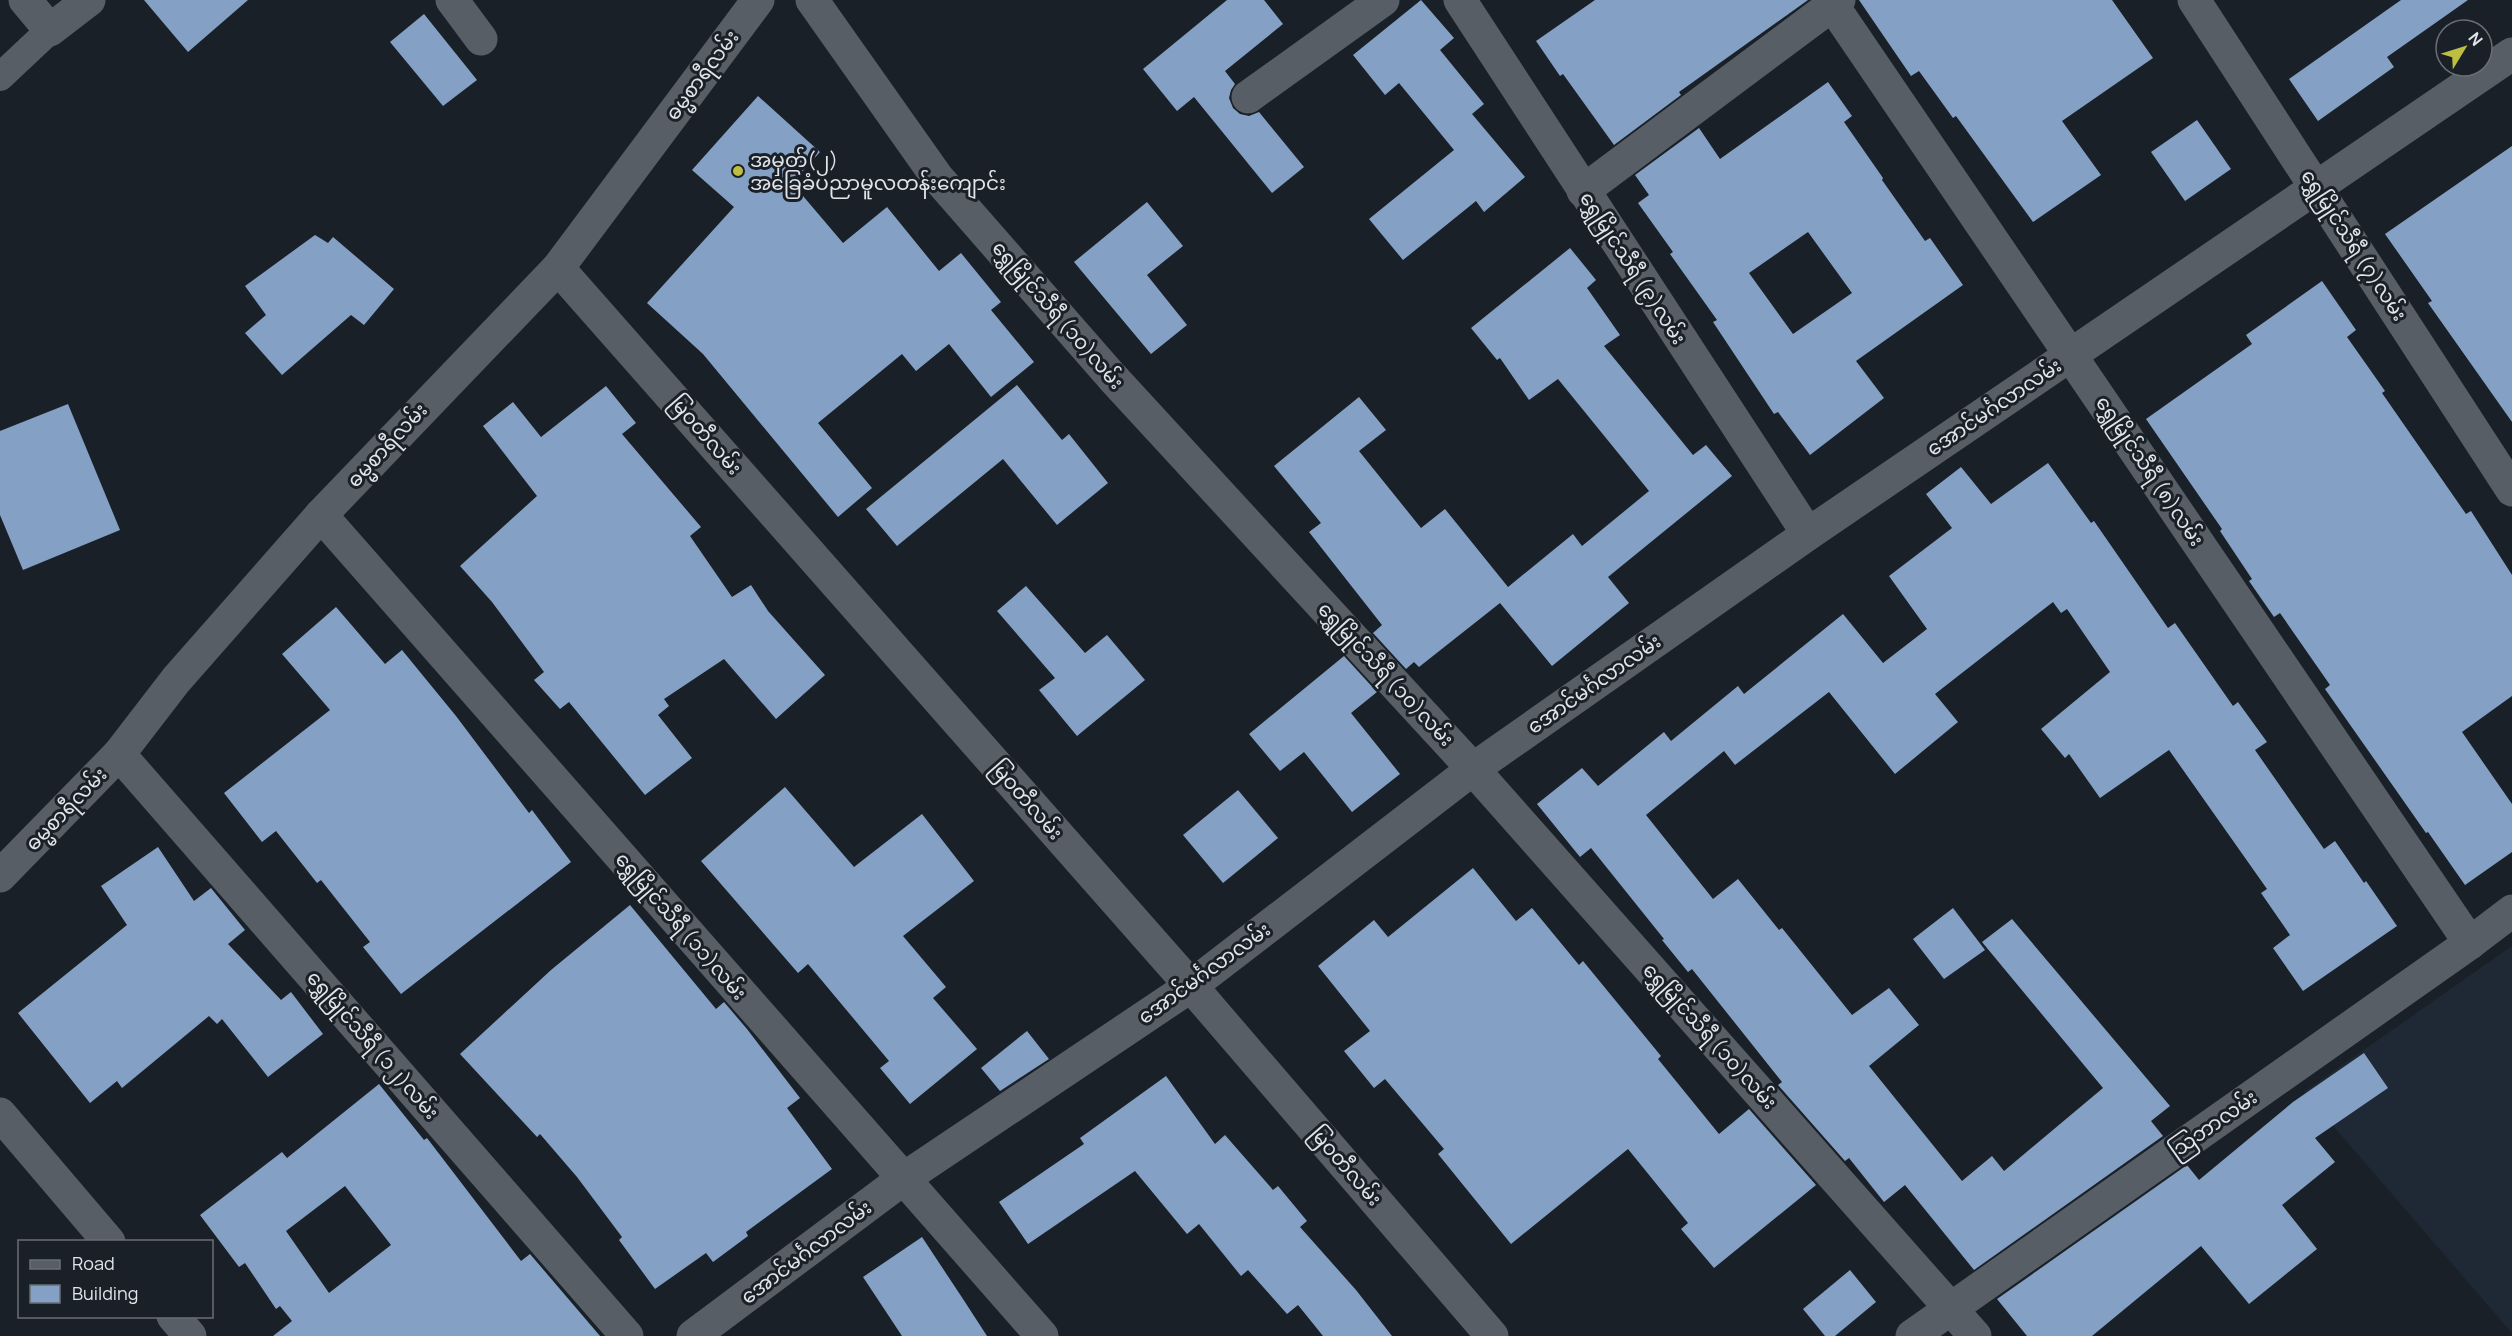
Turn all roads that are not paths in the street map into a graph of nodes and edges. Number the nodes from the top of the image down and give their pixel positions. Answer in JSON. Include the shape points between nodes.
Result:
{"nodes":[{"id":1,"x":25,"y":0,"type":"edge"},
{"id":2,"x":89,"y":0,"type":"edge"},
{"id":3,"x":452,"y":0,"type":"edge"},
{"id":4,"x":758,"y":0,"type":"edge"},
{"id":5,"x":812,"y":0,"type":"edge"},
{"id":6,"x":1383,"y":0,"type":"edge"},
{"id":7,"x":1460,"y":0,"type":"edge"},
{"id":8,"x":2193,"y":0,"type":"edge"},
{"id":9,"x":1834,"y":2,"type":"edge"},
{"id":10,"x":50,"y":30,"type":"junction"},
{"id":11,"x":481,"y":39,"type":"dead end"},
{"id":12,"x":2512,"y":54,"type":"edge"},
{"id":13,"x":0,"y":77,"type":"edge"},
{"id":14,"x":1248,"y":97,"type":"dead end"},
{"id":15,"x":2316,"y":186,"type":"junction"},
{"id":16,"x":1583,"y":191,"type":"junction"},
{"id":17,"x":558,"y":268,"type":"junction"},
{"id":18,"x":2071,"y":354,"type":"junction"},
{"id":19,"x":2512,"y":490,"type":"edge"},
{"id":20,"x":321,"y":515,"type":"junction"},
{"id":21,"x":1808,"y":534,"type":"junction"},
{"id":22,"x":119,"y":753,"type":"junction"},
{"id":23,"x":1473,"y":769,"type":"junction"},
{"id":24,"x":0,"y":876,"type":"edge"},
{"id":25,"x":2512,"y":911,"type":"edge"},
{"id":26,"x":2470,"y":943,"type":"junction"},
{"id":27,"x":1191,"y":986,"type":"junction"},
{"id":28,"x":0,"y":1114,"type":"edge"},
{"id":29,"x":903,"y":1179,"type":"junction"},
{"id":30,"x":107,"y":1240,"type":"edge"},
{"id":31,"x":1951,"y":1308,"type":"junction"},
{"id":32,"x":174,"y":1318,"type":"edge"},
{"id":33,"x":190,"y":1336,"type":"edge"},
{"id":34,"x":627,"y":1336,"type":"edge"},
{"id":35,"x":693,"y":1336,"type":"edge"},
{"id":36,"x":1042,"y":1336,"type":"edge"},
{"id":37,"x":1492,"y":1336,"type":"edge"},
{"id":38,"x":1912,"y":1336,"type":"edge"},
{"id":39,"x":1975,"y":1336,"type":"edge"}],
"edges":[{"from":1,"to":10,"type":"street"},
{"from":2,"to":10,"type":"street"},
{"from":3,"to":11,"type":"street"},
{"from":4,"to":17,"type":"street","name":"ဓမ္မစာရီလမ်း"},
{"from":5,"to":23,"type":"street","name":"ရွှေမြိုင်သီရီ (၁၀)လမ်း","via":[[938,177],[1112,377]]},
{"from":6,"to":14,"type":"street"},
{"from":7,"to":16,"type":"street","name":"ရွှေမြိုင်သီရီ (၉)လမ်း"},
{"from":8,"to":15,"type":"street","name":"ရွှေမြိုင်သီရီ (၇)လမ်း"},
{"from":9,"to":16,"type":"street"},
{"from":9,"to":18,"type":"street","name":"ရွှေမြိုင်သီရီ (၈)လမ်း"},
{"from":10,"to":13,"type":"lane"},
{"from":12,"to":15,"type":"street","name":"အောင်မင်္ဂလာလမ်း"},
{"from":15,"to":18,"type":"street","name":"အောင်မင်္ဂလာလမ်း"},
{"from":15,"to":19,"type":"street","name":"ရွှေမြိုင်သီရီ (၇)လမ်း"},
{"from":16,"to":21,"type":"street","name":"ရွှေမြိုင်သီရီ (၉)လမ်း"},
{"from":17,"to":20,"type":"street","name":"ဓမ္မစာရီလမ်း"},
{"from":17,"to":27,"type":"street","name":"မြဝတီလမ်း"},
{"from":18,"to":21,"type":"street","name":"အောင်မင်္ဂလာလမ်း"},
{"from":18,"to":26,"type":"street","name":"ရွှေမြိုင်သီရီ (၈)လမ်း"},
{"from":20,"to":22,"type":"street","name":"ဓမ္မစာရီလမ်း","via":[[176,680]]},
{"from":20,"to":29,"type":"street","name":"ရွှေမြိုင်သီရီ (၁၁)လမ်း"},
{"from":21,"to":23,"type":"street","name":"အောင်မင်္ဂလာလမ်း"},
{"from":22,"to":24,"type":"street","name":"ဓမ္မစာရီလမ်း"},
{"from":22,"to":34,"type":"street","name":"ရွှေမြိုင်သီရီ (၁၂)လမ်း"},
{"from":23,"to":27,"type":"street","name":"အောင်မင်္ဂလာလမ်း"},
{"from":23,"to":31,"type":"street","name":"ရွှေမြိုင်သီရီ (၁၀)လမ်း"},
{"from":25,"to":26,"type":"street","name":"သြဘာလမ်း"},
{"from":26,"to":31,"type":"street","name":"သြဘာလမ်း"},
{"from":27,"to":29,"type":"street","name":"အောင်မင်္ဂလာလမ်း"},
{"from":27,"to":37,"type":"street","name":"မြဝတီလမ်း"},
{"from":28,"to":30,"type":"street"},
{"from":29,"to":35,"type":"street","name":"အောင်မင်္ဂလာလမ်း"},
{"from":29,"to":36,"type":"street","name":"ရွှေမြိုင်သီရီ (၁၁)လမ်း"},
{"from":31,"to":38,"type":"street","name":"သြဘာလမ်း"},
{"from":31,"to":39,"type":"street","name":"ရွှေမြိုင်သီရီ (၁၀)လမ်း"},
{"from":32,"to":33,"type":"street"}]}
